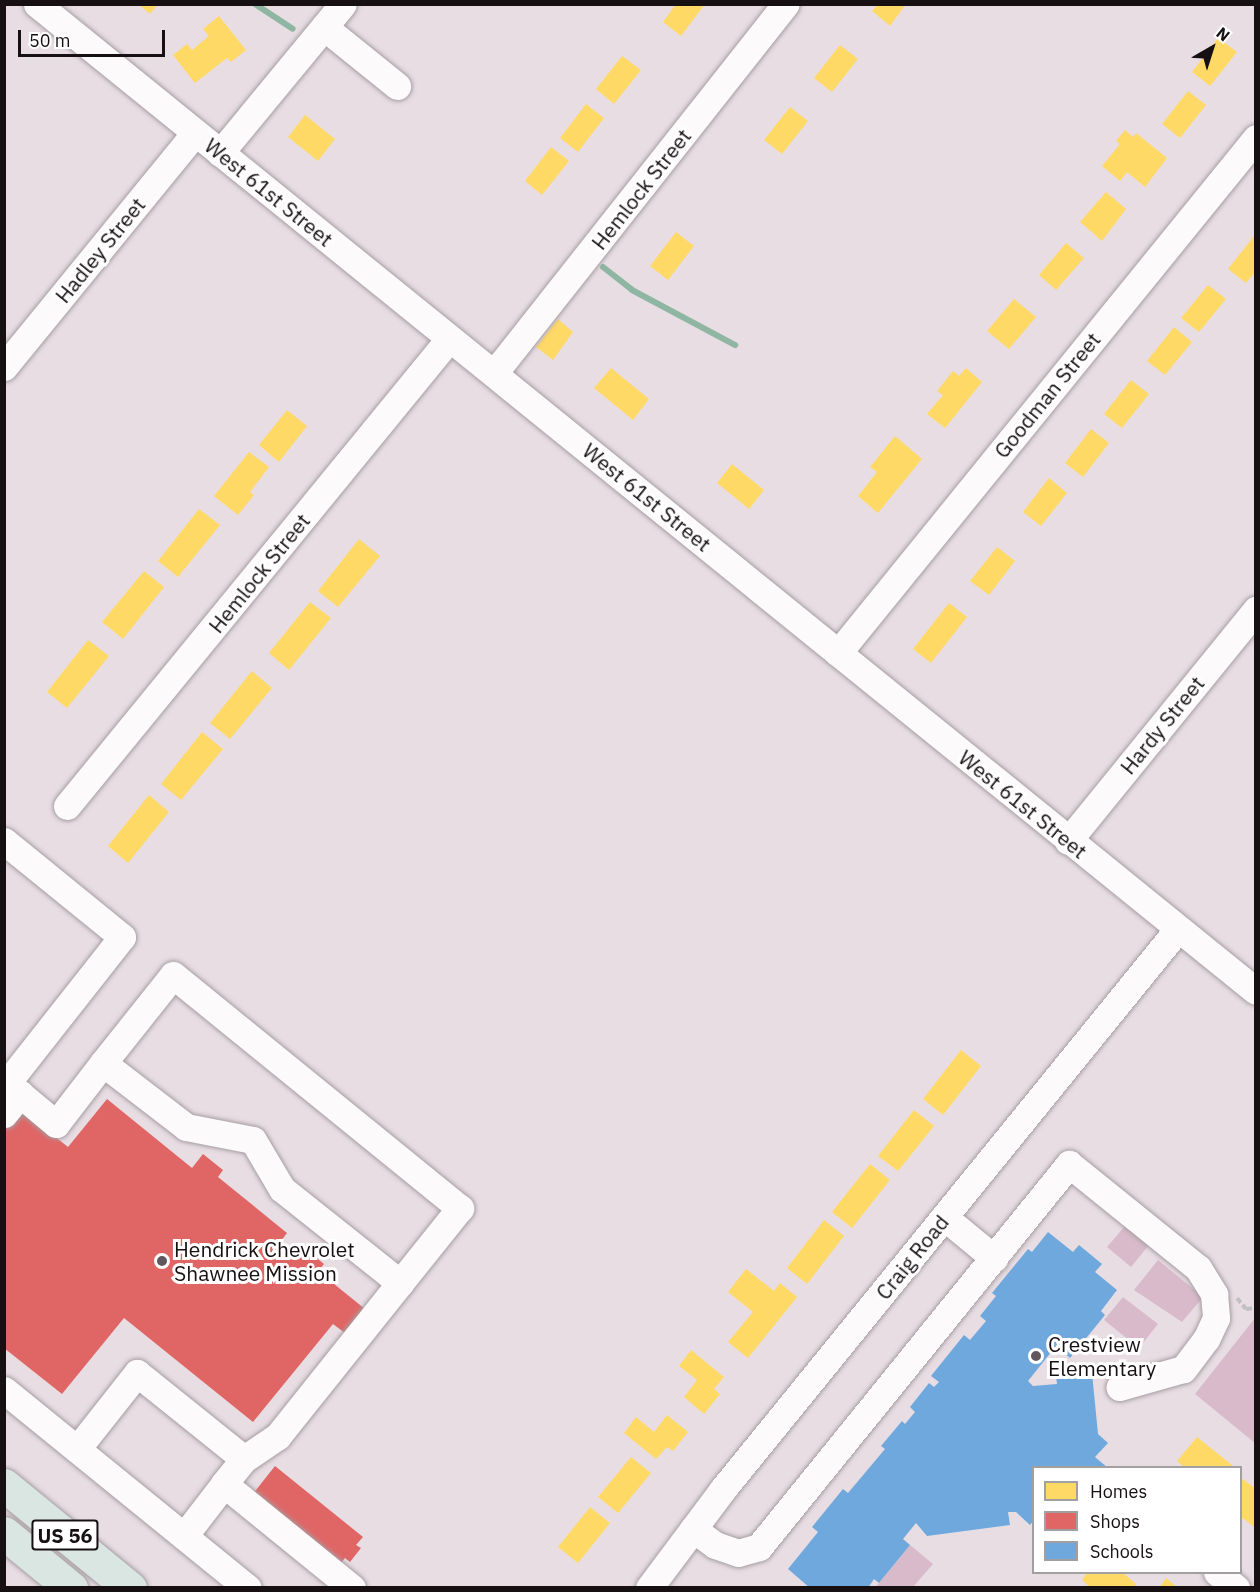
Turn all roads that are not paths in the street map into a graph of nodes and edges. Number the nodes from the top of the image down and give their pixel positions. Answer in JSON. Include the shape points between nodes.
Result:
{"nodes":[{"id":1,"x":37,"y":4,"type":"edge"},
{"id":2,"x":343,"y":4,"type":"edge"},
{"id":3,"x":786,"y":4,"type":"edge"},
{"id":4,"x":324,"y":27,"type":"junction"},
{"id":5,"x":397,"y":86,"type":"dead end"},
{"id":6,"x":195,"y":133,"type":"junction"},
{"id":7,"x":1256,"y":138,"type":"edge"},
{"id":8,"x":220,"y":153,"type":"junction"},
{"id":9,"x":449,"y":339,"type":"junction"},
{"id":10,"x":4,"y":367,"type":"edge"},
{"id":11,"x":495,"y":372,"type":"junction"},
{"id":12,"x":1256,"y":610,"type":"edge"},
{"id":13,"x":838,"y":653,"type":"junction"},
{"id":14,"x":68,"y":806,"type":"dead end"},
{"id":15,"x":4,"y":841,"type":"edge"},
{"id":16,"x":1068,"y":841,"type":"junction"},
{"id":17,"x":1178,"y":929,"type":"junction"},
{"id":18,"x":1256,"y":991,"type":"edge"},
{"id":19,"x":104,"y":1063,"type":"junction"},
{"id":20,"x":12,"y":1104,"type":"edge"},
{"id":21,"x":944,"y":1217,"type":"junction"},
{"id":22,"x":994,"y":1258,"type":"junction"},
{"id":23,"x":400,"y":1283,"type":"junction"},
{"id":24,"x":1120,"y":1388,"type":"dead end"},
{"id":25,"x":4,"y":1390,"type":"edge"},
{"id":26,"x":77,"y":1449,"type":"junction"},
{"id":27,"x":244,"y":1459,"type":"junction"},
{"id":28,"x":224,"y":1484,"type":"junction"},
{"id":29,"x":4,"y":1485,"type":"edge"},
{"id":30,"x":693,"y":1529,"type":"junction"},
{"id":31,"x":4,"y":1533,"type":"edge"},
{"id":32,"x":184,"y":1536,"type":"junction"},
{"id":33,"x":1220,"y":1574,"type":"edge"},
{"id":34,"x":71,"y":1587,"type":"edge"},
{"id":35,"x":130,"y":1587,"type":"edge"},
{"id":36,"x":248,"y":1587,"type":"edge"},
{"id":37,"x":352,"y":1587,"type":"edge"},
{"id":38,"x":649,"y":1587,"type":"edge"},
{"id":39,"x":1236,"y":1587,"type":"edge"}],
"edges":[{"from":1,"to":6,"type":"street","name":"West 61st Street"},
{"from":2,"to":4,"type":"street"},
{"from":3,"to":11,"type":"street","name":"Hemlock Street"},
{"from":4,"to":5,"type":"street"},
{"from":4,"to":8,"type":"street"},
{"from":6,"to":8,"type":"street","name":"West 61st Street"},
{"from":6,"to":10,"type":"street","name":"Hadley Street"},
{"from":7,"to":13,"type":"street","name":"Goodman Street"},
{"from":8,"to":9,"type":"street","name":"West 61st Street"},
{"from":9,"to":11,"type":"street","name":"West 61st Street"},
{"from":9,"to":14,"type":"street","name":"Hemlock Street"},
{"from":11,"to":13,"type":"street","name":"West 61st Street"},
{"from":12,"to":16,"type":"street","name":"Hardy Street"},
{"from":13,"to":16,"type":"street","name":"West 61st Street"},
{"from":15,"to":20,"type":"street","via":[[122,937],[7,1083]]},
{"from":16,"to":17,"type":"street","name":"West 61st Street"},
{"from":17,"to":18,"type":"street","name":"West 61st Street"},
{"from":17,"to":21,"type":"street","name":"Craig Road"},
{"from":19,"to":20,"type":"street","via":[[56,1124]]},
{"from":19,"to":23,"type":"street","via":[[186,1127],[253,1140],[282,1189]]},
{"from":19,"to":23,"type":"street","via":[[173,975],[460,1208]]},
{"from":21,"to":22,"type":"street"},
{"from":21,"to":30,"type":"street","name":"Craig Road"},
{"from":22,"to":24,"type":"street","via":[[1069,1164],[1198,1269],[1214,1294],[1216,1318],[1206,1339],[1183,1369]]},
{"from":22,"to":30,"type":"street","via":[[759,1547],[738,1553],[715,1545]]},
{"from":23,"to":27,"type":"street","via":[[278,1436]]},
{"from":25,"to":26,"type":"street"},
{"from":26,"to":27,"type":"street","via":[[137,1373]]},
{"from":26,"to":32,"type":"street"},
{"from":27,"to":28,"type":"street"},
{"from":28,"to":32,"type":"street"},
{"from":28,"to":37,"type":"street"},
{"from":29,"to":35,"type":"highway","number":"US 56"},
{"from":30,"to":38,"type":"street","name":"Craig Road"},
{"from":31,"to":34,"type":"highway","number":"US 56"},
{"from":32,"to":36,"type":"street"},
{"from":33,"to":39,"type":"street"}]}
